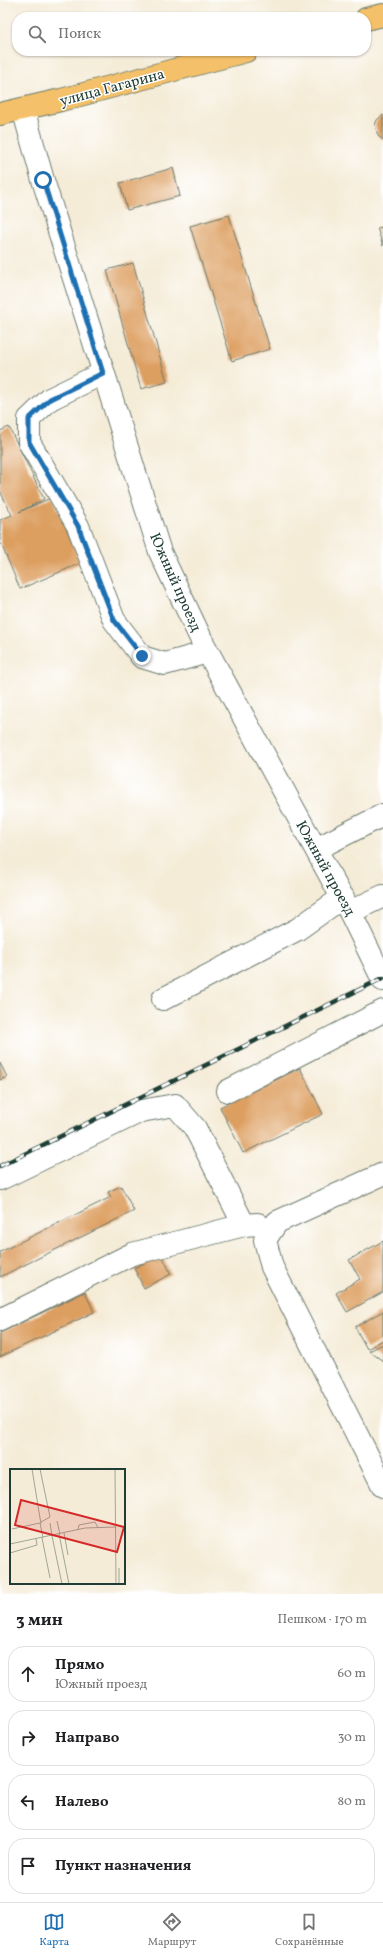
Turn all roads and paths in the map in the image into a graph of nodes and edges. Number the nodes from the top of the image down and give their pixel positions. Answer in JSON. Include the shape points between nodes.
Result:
{"nodes":[{"id":1,"x":383,"y":15,"type":"edge"},
{"id":2,"x":371,"y":18,"type":"edge"},
{"id":3,"x":227,"y":56,"type":"edge"},
{"id":4,"x":23,"y":109,"type":"junction"},
{"id":5,"x":0,"y":114,"type":"edge"},
{"id":6,"x":103,"y":373,"type":"junction"},
{"id":7,"x":208,"y":652,"type":"junction"},
{"id":8,"x":383,"y":815,"type":"edge"},
{"id":9,"x":316,"y":850,"type":"junction"},
{"id":10,"x":383,"y":896,"type":"edge"},
{"id":11,"x":347,"y":905,"type":"junction"},
{"id":12,"x":383,"y":980,"type":"edge"},
{"id":13,"x":163,"y":1000,"type":"dead end"},
{"id":14,"x":383,"y":1011,"type":"edge"},
{"id":15,"x":228,"y":1091,"type":"dead end"},
{"id":16,"x":383,"y":1174,"type":"edge"},
{"id":17,"x":0,"y":1179,"type":"edge"},
{"id":18,"x":276,"y":1222,"type":"junction"},
{"id":19,"x":244,"y":1225,"type":"junction"},
{"id":20,"x":0,"y":1320,"type":"edge"},
{"id":21,"x":383,"y":1486,"type":"edge"}],
"edges":[{"from":1,"to":2,"type":"main road"},
{"from":3,"to":4,"type":"main road","name":"улица Гагарина"},
{"from":4,"to":5,"type":"main road","name":"улица Гагарина"},
{"from":4,"to":6,"type":"street","name":"Южный проезд"},
{"from":6,"to":7,"type":"street","name":"Южный проезд","via":[[160,552]]},
{"from":6,"to":7,"type":"street","via":[[50,399],[29,419],[29,442],[78,526],[114,620],[142,656],[165,664]]},
{"from":7,"to":9,"type":"street","name":"Южный проезд"},
{"from":8,"to":9,"type":"street"},
{"from":9,"to":11,"type":"street","name":"Южный проезд"},
{"from":10,"to":11,"type":"street"},
{"from":11,"to":12,"type":"street","name":"Южный проезд"},
{"from":11,"to":13,"type":"street"},
{"from":14,"to":15,"type":"street"},
{"from":16,"to":18,"type":"street"},
{"from":17,"to":19,"type":"street","via":[[141,1111],[175,1105],[195,1128]]},
{"from":18,"to":19,"type":"street"},
{"from":18,"to":21,"type":"street","via":[[265,1240],[272,1267]]},
{"from":19,"to":20,"type":"street","via":[[132,1254]]}]}
